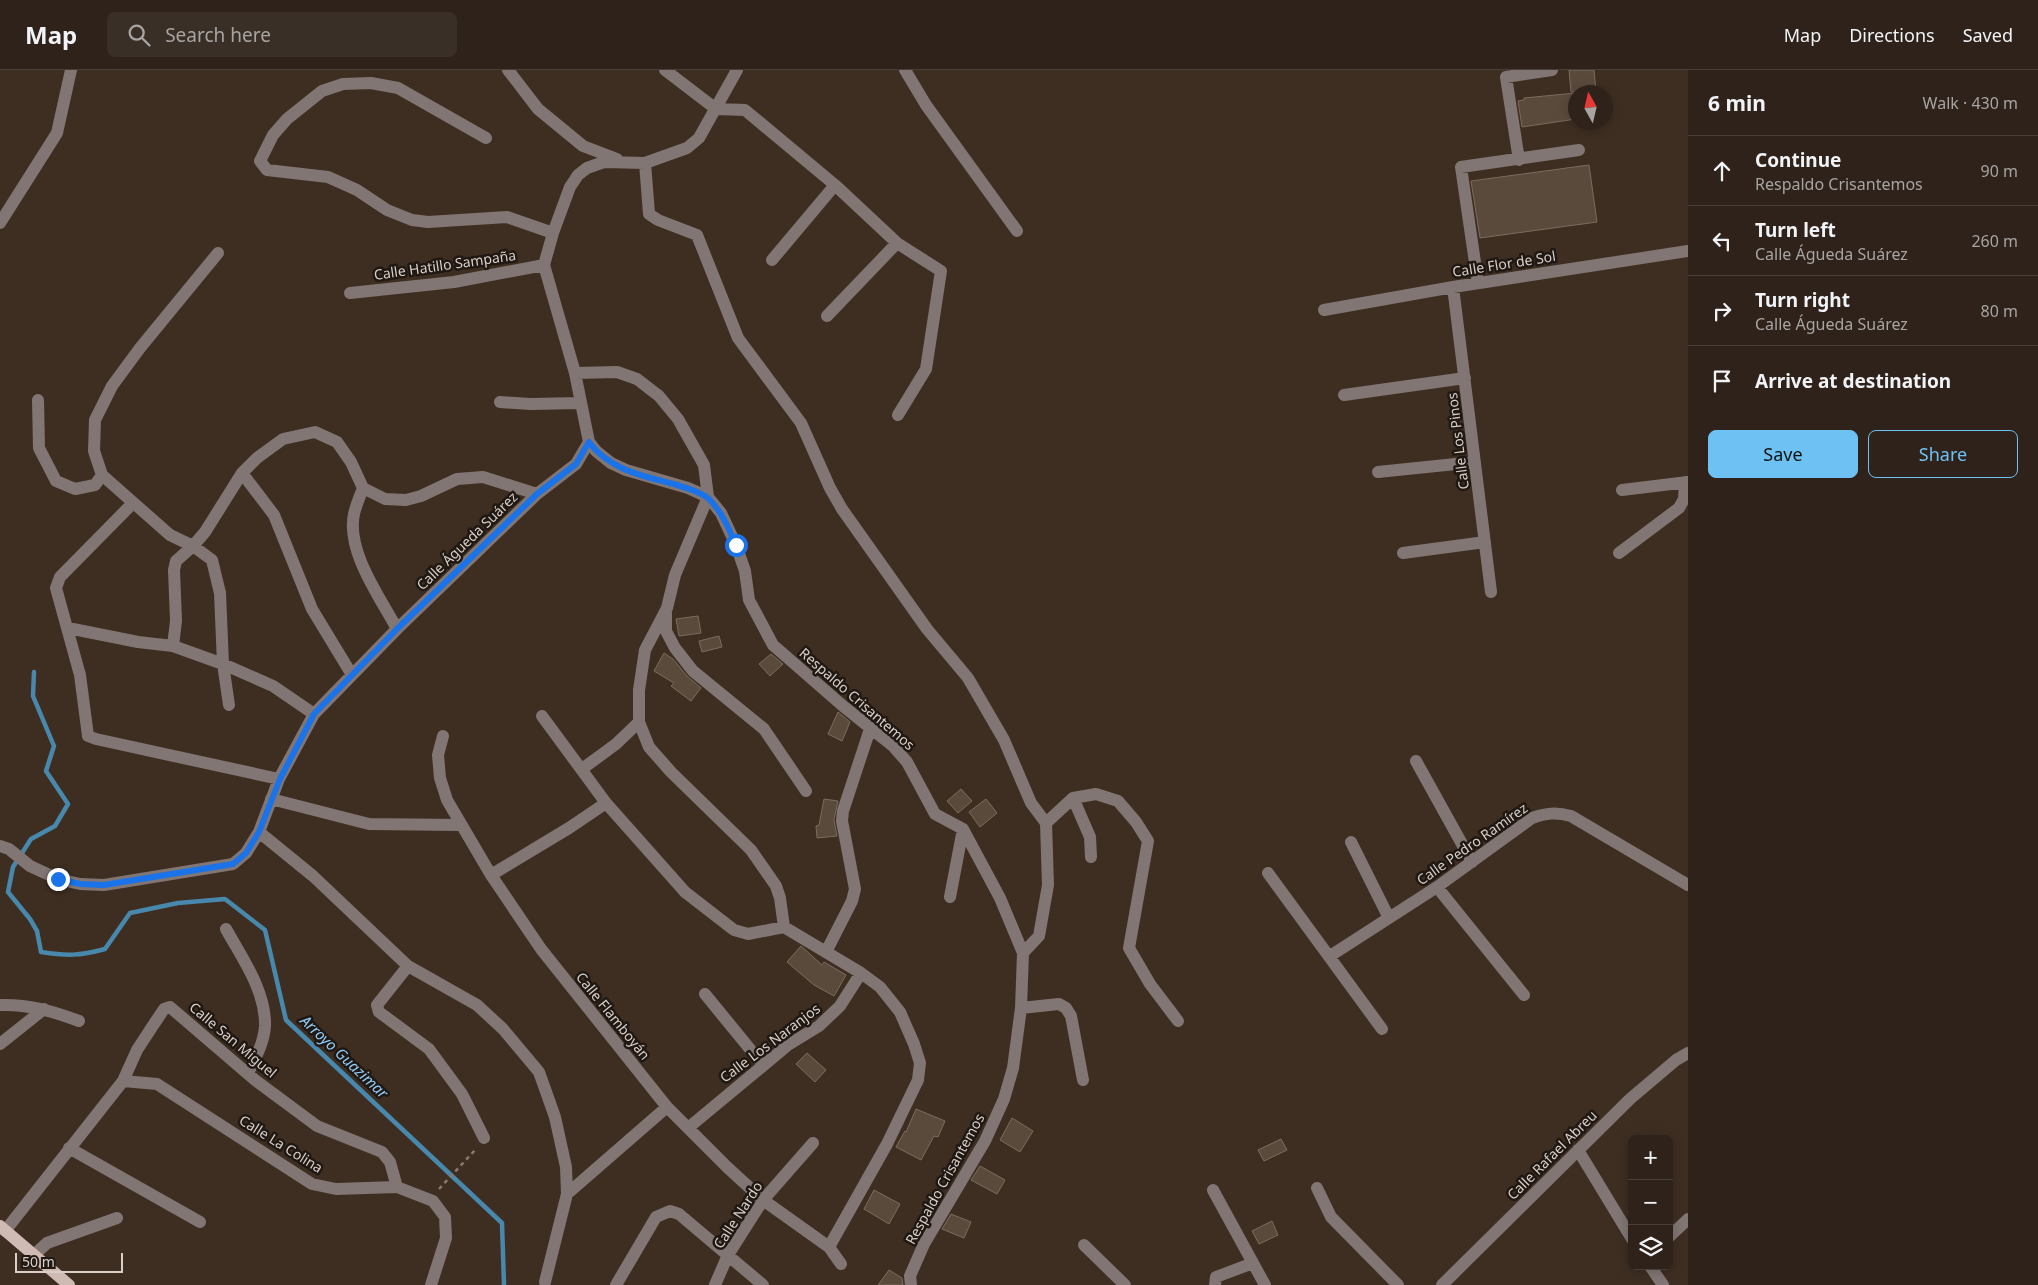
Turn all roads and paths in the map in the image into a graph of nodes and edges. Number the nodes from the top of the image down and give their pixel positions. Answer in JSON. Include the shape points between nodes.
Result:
{"nodes":[{"id":1,"x":71,"y":70,"type":"edge"},
{"id":2,"x":508,"y":70,"type":"edge"},
{"id":3,"x":665,"y":70,"type":"edge"},
{"id":4,"x":737,"y":70,"type":"edge"},
{"id":5,"x":904,"y":70,"type":"edge"},
{"id":6,"x":1552,"y":70,"type":"edge"},
{"id":7,"x":716,"y":109,"type":"junction"},
{"id":8,"x":486,"y":138,"type":"dead end"},
{"id":9,"x":1579,"y":150,"type":"dead end"},
{"id":10,"x":1519,"y":160,"type":"junction"},
{"id":11,"x":626,"y":163,"type":"junction"},
{"id":12,"x":645,"y":163,"type":"junction"},
{"id":13,"x":835,"y":185,"type":"junction"},
{"id":14,"x":0,"y":224,"type":"edge"},
{"id":15,"x":1017,"y":231,"type":"dead end"},
{"id":16,"x":553,"y":233,"type":"junction"},
{"id":17,"x":897,"y":243,"type":"junction"},
{"id":18,"x":1688,"y":251,"type":"edge"},
{"id":19,"x":218,"y":253,"type":"dead end"},
{"id":20,"x":772,"y":260,"type":"dead end"},
{"id":21,"x":544,"y":266,"type":"junction"},
{"id":22,"x":1478,"y":284,"type":"junction"},
{"id":23,"x":1453,"y":287,"type":"junction"},
{"id":24,"x":350,"y":293,"type":"dead end"},
{"id":25,"x":1324,"y":310,"type":"dead end"},
{"id":26,"x":827,"y":316,"type":"dead end"},
{"id":27,"x":575,"y":373,"type":"junction"},
{"id":28,"x":1466,"y":378,"type":"junction"},
{"id":29,"x":1344,"y":394,"type":"dead end"},
{"id":30,"x":38,"y":400,"type":"dead end"},
{"id":31,"x":500,"y":402,"type":"dead end"},
{"id":32,"x":581,"y":403,"type":"junction"},
{"id":33,"x":898,"y":415,"type":"dead end"},
{"id":34,"x":589,"y":442,"type":"junction"},
{"id":35,"x":1475,"y":462,"type":"junction"},
{"id":36,"x":1378,"y":472,"type":"dead end"},
{"id":37,"x":242,"y":473,"type":"junction"},
{"id":38,"x":102,"y":475,"type":"junction"},
{"id":39,"x":1687,"y":482,"type":"edge"},
{"id":40,"x":363,"y":488,"type":"junction"},
{"id":41,"x":1622,"y":490,"type":"dead end"},
{"id":42,"x":537,"y":494,"type":"junction"},
{"id":43,"x":708,"y":497,"type":"junction"},
{"id":44,"x":133,"y":504,"type":"junction"},
{"id":45,"x":1485,"y":542,"type":"junction"},
{"id":46,"x":193,"y":546,"type":"junction"},
{"id":47,"x":1403,"y":553,"type":"dead end"},
{"id":48,"x":1618,"y":553,"type":"dead end"},
{"id":49,"x":1492,"y":592,"type":"dead end"},
{"id":50,"x":666,"y":608,"type":"junction"},
{"id":51,"x":68,"y":628,"type":"junction"},
{"id":52,"x":397,"y":629,"type":"junction"},
{"id":53,"x":173,"y":646,"type":"junction"},
{"id":54,"x":223,"y":664,"type":"junction"},
{"id":55,"x":352,"y":675,"type":"junction"},
{"id":56,"x":229,"y":705,"type":"dead end"},
{"id":57,"x":314,"y":714,"type":"junction"},
{"id":58,"x":542,"y":716,"type":"dead end"},
{"id":59,"x":639,"y":722,"type":"junction"},
{"id":60,"x":870,"y":729,"type":"junction"},
{"id":61,"x":443,"y":736,"type":"dead end"},
{"id":62,"x":1416,"y":761,"type":"dead end"},
{"id":63,"x":582,"y":769,"type":"junction"},
{"id":64,"x":280,"y":779,"type":"junction"},
{"id":65,"x":806,"y":791,"type":"dead end"},
{"id":66,"x":1073,"y":798,"type":"junction"},
{"id":67,"x":272,"y":799,"type":"junction"},
{"id":68,"x":606,"y":803,"type":"junction"},
{"id":69,"x":1046,"y":823,"type":"junction"},
{"id":70,"x":460,"y":825,"type":"junction"},
{"id":71,"x":963,"y":829,"type":"junction"},
{"id":72,"x":259,"y":832,"type":"junction"},
{"id":73,"x":1351,"y":842,"type":"dead end"},
{"id":74,"x":4,"y":848,"type":"edge"},
{"id":75,"x":1091,"y":857,"type":"dead end"},
{"id":76,"x":1472,"y":862,"type":"junction"},
{"id":77,"x":1268,"y":873,"type":"dead end"},
{"id":78,"x":492,"y":874,"type":"junction"},
{"id":79,"x":1688,"y":885,"type":"edge"},
{"id":80,"x":1437,"y":887,"type":"junction"},
{"id":81,"x":950,"y":897,"type":"dead end"},
{"id":82,"x":1389,"y":918,"type":"junction"},
{"id":83,"x":784,"y":927,"type":"junction"},
{"id":84,"x":226,"y":928,"type":"dead end"},
{"id":85,"x":826,"y":952,"type":"junction"},
{"id":86,"x":1023,"y":953,"type":"junction"},
{"id":87,"x":1330,"y":956,"type":"junction"},
{"id":88,"x":408,"y":966,"type":"junction"},
{"id":89,"x":861,"y":973,"type":"junction"},
{"id":90,"x":705,"y":994,"type":"dead end"},
{"id":91,"x":1524,"y":995,"type":"dead end"},
{"id":92,"x":0,"y":1004,"type":"edge"},
{"id":93,"x":1021,"y":1008,"type":"junction"},
{"id":94,"x":44,"y":1009,"type":"junction"},
{"id":95,"x":78,"y":1021,"type":"dead end"},
{"id":96,"x":1178,"y":1021,"type":"dead end"},
{"id":97,"x":1382,"y":1030,"type":"dead end"},
{"id":98,"x":0,"y":1044,"type":"edge"},
{"id":99,"x":1688,"y":1053,"type":"edge"},
{"id":100,"x":763,"y":1064,"type":"junction"},
{"id":101,"x":248,"y":1073,"type":"junction"},
{"id":102,"x":1083,"y":1080,"type":"dead end"},
{"id":103,"x":123,"y":1081,"type":"junction"},
{"id":104,"x":667,"y":1107,"type":"junction"},
{"id":105,"x":688,"y":1128,"type":"junction"},
{"id":106,"x":484,"y":1138,"type":"joint"},
{"id":107,"x":813,"y":1143,"type":"dead end"},
{"id":108,"x":69,"y":1148,"type":"junction"},
{"id":109,"x":1578,"y":1150,"type":"junction"},
{"id":110,"x":397,"y":1188,"type":"junction"},
{"id":111,"x":1316,"y":1188,"type":"dead end"},
{"id":112,"x":1213,"y":1190,"type":"dead end"},
{"id":113,"x":567,"y":1194,"type":"junction"},
{"id":114,"x":430,"y":1199,"type":"junction"},
{"id":115,"x":763,"y":1200,"type":"junction"},
{"id":116,"x":117,"y":1218,"type":"dead end"},
{"id":117,"x":1688,"y":1219,"type":"edge"},
{"id":118,"x":200,"y":1222,"type":"dead end"},
{"id":119,"x":3,"y":1229,"type":"edge"},
{"id":120,"x":1628,"y":1232,"type":"edge"},
{"id":121,"x":1673,"y":1233,"type":"edge"},
{"id":122,"x":1084,"y":1245,"type":"dead end"},
{"id":123,"x":828,"y":1247,"type":"junction"},
{"id":124,"x":34,"y":1255,"type":"junction"},
{"id":125,"x":728,"y":1255,"type":"junction"},
{"id":126,"x":1253,"y":1263,"type":"junction"},
{"id":127,"x":841,"y":1264,"type":"dead end"},
{"id":128,"x":1653,"y":1270,"type":"edge"},
{"id":129,"x":545,"y":1282,"type":"dead end"},
{"id":130,"x":69,"y":1285,"type":"edge"},
{"id":131,"x":431,"y":1285,"type":"edge"},
{"id":132,"x":616,"y":1285,"type":"edge"},
{"id":133,"x":715,"y":1285,"type":"edge"},
{"id":134,"x":763,"y":1285,"type":"edge"},
{"id":135,"x":911,"y":1285,"type":"edge"},
{"id":136,"x":1125,"y":1285,"type":"edge"},
{"id":137,"x":1215,"y":1285,"type":"edge"},
{"id":138,"x":1265,"y":1285,"type":"edge"},
{"id":139,"x":1398,"y":1285,"type":"edge"},
{"id":140,"x":1442,"y":1285,"type":"edge"},
{"id":141,"x":1664,"y":1285,"type":"edge"}],
"edges":[{"from":1,"to":14,"type":"street","via":[[57,133]]},
{"from":2,"to":11,"type":"street","via":[[538,109],[582,146]]},
{"from":3,"to":7,"type":"street"},
{"from":4,"to":7,"type":"street"},
{"from":5,"to":15,"type":"street"},
{"from":6,"to":10,"type":"street","via":[[1506,77]]},
{"from":7,"to":12,"type":"street","via":[[699,138],[687,148]]},
{"from":7,"to":13,"type":"street","via":[[745,110]]},
{"from":8,"to":16,"type":"street","via":[[398,88],[371,83],[343,84],[322,91],[287,118],[273,135],[260,161],[267,170],[328,177],[412,220],[428,222],[507,217]]},
{"from":9,"to":10,"type":"street"},
{"from":10,"to":22,"type":"street","via":[[1461,167]]},
{"from":11,"to":12,"type":"street"},
{"from":11,"to":16,"type":"street","via":[[604,162],[578,175],[570,187]]},
{"from":12,"to":69,"type":"street","via":[[650,214],[697,235],[738,338],[800,423],[842,509],[927,629],[968,678],[1004,740],[1031,803]]},
{"from":13,"to":17,"type":"street"},
{"from":13,"to":20,"type":"street"},
{"from":16,"to":21,"type":"street"},
{"from":17,"to":26,"type":"street"},
{"from":17,"to":33,"type":"street","via":[[941,271],[926,369]]},
{"from":18,"to":22,"type":"street","name":"Calle Flor de Sol"},
{"from":19,"to":38,"type":"street","via":[[112,386],[95,420],[94,451]]},
{"from":21,"to":24,"type":"street","name":"Calle Hatillo Sampaña","via":[[454,282]]},
{"from":21,"to":27,"type":"street"},
{"from":22,"to":23,"type":"street","name":"Calle Flor de Sol"},
{"from":23,"to":25,"type":"street","name":"Calle Flor de Sol"},
{"from":23,"to":28,"type":"street","name":"Calle Los Pinos"},
{"from":27,"to":32,"type":"street"},
{"from":27,"to":43,"type":"street","via":[[617,372],[638,379],[658,396],[678,419],[704,465]]},
{"from":28,"to":29,"type":"street"},
{"from":28,"to":35,"type":"street","name":"Calle Los Pinos"},
{"from":30,"to":38,"type":"street","via":[[39,448],[56,481],[75,489],[95,485]]},
{"from":31,"to":32,"type":"street"},
{"from":32,"to":34,"type":"street"},
{"from":34,"to":42,"type":"street","name":"Calle Águeda Suárez","via":[[576,464]]},
{"from":34,"to":43,"type":"street","via":[[611,463],[626,470]]},
{"from":35,"to":36,"type":"street"},
{"from":35,"to":45,"type":"street","name":"Calle Los Pinos"},
{"from":37,"to":40,"type":"street","via":[[283,439],[315,432],[336,442],[351,462]]},
{"from":37,"to":46,"type":"street"},
{"from":37,"to":55,"type":"street","via":[[274,515],[312,609]]},
{"from":38,"to":44,"type":"street"},
{"from":39,"to":41,"type":"street"},
{"from":39,"to":48,"type":"street","via":[[1679,508]]},
{"from":40,"to":42,"type":"street","via":[[385,499],[406,500],[457,479],[483,477]]},
{"from":40,"to":52,"type":"street","via":[[354,515],[353,540],[363,568]]},
{"from":42,"to":52,"type":"street","name":"Calle Águeda Suárez"},
{"from":43,"to":50,"type":"street","via":[[675,575]]},
{"from":43,"to":60,"type":"street","name":"Respaldo Crisantemos","via":[[721,513],[736,545],[745,571],[749,600],[773,645]]},
{"from":44,"to":46,"type":"street","via":[[170,535]]},
{"from":44,"to":51,"type":"street","via":[[60,577],[56,588]]},
{"from":45,"to":47,"type":"street"},
{"from":45,"to":49,"type":"street","name":"Calle Los Pinos"},
{"from":46,"to":53,"type":"street","via":[[176,561],[174,570],[176,621]]},
{"from":46,"to":54,"type":"street","via":[[212,560],[220,593]]},
{"from":50,"to":59,"type":"street","via":[[646,650],[639,690]]},
{"from":50,"to":65,"type":"street","via":[[666,632],[675,648],[693,671],[764,729]]},
{"from":51,"to":53,"type":"street"},
{"from":51,"to":64,"type":"street","via":[[80,675],[88,736]]},
{"from":52,"to":55,"type":"street","name":"Calle Águeda Suárez"},
{"from":53,"to":54,"type":"street"},
{"from":54,"to":56,"type":"street"},
{"from":54,"to":57,"type":"street","via":[[273,686]]},
{"from":55,"to":57,"type":"street","name":"Calle Águeda Suárez"},
{"from":57,"to":64,"type":"street","name":"Calle Águeda Suárez"},
{"from":58,"to":63,"type":"street"},
{"from":59,"to":63,"type":"street"},
{"from":59,"to":83,"type":"street","via":[[649,748],[751,850],[776,886]]},
{"from":60,"to":71,"type":"street","name":"Respaldo Crisantemos","via":[[893,746],[906,762],[935,814]]},
{"from":60,"to":85,"type":"street","via":[[842,811],[855,889]]},
{"from":61,"to":70,"type":"street","name":"Calle Flamboyán","via":[[438,755],[440,778]]},
{"from":62,"to":76,"type":"street"},
{"from":63,"to":68,"type":"street"},
{"from":64,"to":67,"type":"street","name":"Calle Águeda Suárez"},
{"from":66,"to":69,"type":"street"},
{"from":66,"to":75,"type":"street","via":[[1090,837]]},
{"from":66,"to":96,"type":"street","via":[[1096,794],[1118,801],[1148,841],[1128,948]]},
{"from":67,"to":70,"type":"street","via":[[370,824]]},
{"from":67,"to":72,"type":"street","name":"Calle Águeda Suárez"},
{"from":68,"to":78,"type":"street"},
{"from":68,"to":83,"type":"street","via":[[685,892],[734,930],[748,934]]},
{"from":69,"to":86,"type":"street","via":[[1048,885],[1039,936]]},
{"from":70,"to":78,"type":"street","name":"Calle Flamboyán"},
{"from":71,"to":81,"type":"street"},
{"from":71,"to":86,"type":"street","name":"Respaldo Crisantemos","via":[[1000,898]]},
{"from":72,"to":74,"type":"street","name":"Calle Águeda Suárez","via":[[246,853],[233,864],[104,885],[58,879],[30,866]]},
{"from":72,"to":88,"type":"street","via":[[313,876]]},
{"from":73,"to":82,"type":"street"},
{"from":76,"to":79,"type":"street","name":"Calle Pedro Ramírez","via":[[1532,818],[1559,812]]},
{"from":76,"to":80,"type":"street","name":"Calle Pedro Ramírez"},
{"from":77,"to":87,"type":"street"},
{"from":78,"to":104,"type":"street","name":"Calle Flamboyán","via":[[541,949]]},
{"from":80,"to":82,"type":"street","name":"Calle Pedro Ramírez"},
{"from":80,"to":91,"type":"street"},
{"from":82,"to":87,"type":"street","name":"Calle Pedro Ramírez"},
{"from":83,"to":85,"type":"street"},
{"from":84,"to":101,"type":"street","via":[[262,999],[265,1026],[259,1052]]},
{"from":85,"to":89,"type":"street"},
{"from":86,"to":93,"type":"street","name":"Respaldo Crisantemos"},
{"from":87,"to":97,"type":"street"},
{"from":88,"to":106,"type":"street","via":[[377,1005],[379,1012],[429,1049],[462,1094]]},
{"from":88,"to":113,"type":"street","via":[[477,1005],[539,1072],[555,1117],[566,1167]]},
{"from":89,"to":100,"type":"street","name":"Calle Los Naranjos","via":[[840,1006],[820,1026]]},
{"from":89,"to":123,"type":"street","via":[[880,987],[900,1012],[920,1063],[918,1080],[887,1144]]},
{"from":90,"to":100,"type":"street"},
{"from":92,"to":94,"type":"street"},
{"from":93,"to":102,"type":"street","via":[[1059,1004],[1066,1008],[1071,1016]]},
{"from":93,"to":135,"type":"street","name":"Respaldo Crisantemos","via":[[1013,1068],[1004,1099],[986,1141],[924,1244],[910,1276]]},
{"from":94,"to":95,"type":"street"},
{"from":94,"to":98,"type":"street"},
{"from":99,"to":109,"type":"street","name":"Calle Rafael Abreu","via":[[1630,1099]]},
{"from":100,"to":105,"type":"street","name":"Calle Los Naranjos"},
{"from":101,"to":103,"type":"street","name":"Calle San Miguel","via":[[170,1007],[164,1009],[137,1050]]},
{"from":101,"to":110,"type":"street","name":"Calle San Miguel","via":[[317,1126],[382,1152],[390,1162]]},
{"from":103,"to":108,"type":"street","name":"Calle San Miguel"},
{"from":103,"to":110,"type":"street","name":"Calle La Colina","via":[[157,1084],[312,1184],[336,1189]]},
{"from":104,"to":105,"type":"street","name":"Calle Flamboyán"},
{"from":104,"to":113,"type":"street"},
{"from":105,"to":115,"type":"street","name":"Calle Flamboyán"},
{"from":106,"to":114,"type":"path","via":[[483,1144]]},
{"from":107,"to":115,"type":"street","name":"Calle Nardo"},
{"from":108,"to":118,"type":"street"},
{"from":108,"to":119,"type":"street","name":"Calle San Miguel"},
{"from":109,"to":120,"type":"street"},
{"from":109,"to":140,"type":"street","name":"Calle Rafael Abreu"},
{"from":110,"to":114,"type":"street","name":"Calle La Colina"},
{"from":111,"to":139,"type":"street","via":[[1330,1218]]},
{"from":112,"to":126,"type":"street"},
{"from":113,"to":129,"type":"street"},
{"from":114,"to":131,"type":"street","via":[[445,1217],[446,1238]]},
{"from":115,"to":123,"type":"street","name":"Calle Flamboyán"},
{"from":115,"to":125,"type":"street","name":"Calle Nardo"},
{"from":116,"to":124,"type":"street","via":[[47,1244]]},
{"from":117,"to":121,"type":"street"},
{"from":119,"to":124,"type":"main road"},
{"from":122,"to":136,"type":"street"},
{"from":123,"to":127,"type":"street","name":"Calle Flamboyán"},
{"from":124,"to":130,"type":"main road"},
{"from":125,"to":132,"type":"street","via":[[679,1214],[662,1213],[656,1217]]},
{"from":125,"to":133,"type":"street","name":"Calle Nardo"},
{"from":125,"to":134,"type":"street"},
{"from":126,"to":137,"type":"street","via":[[1216,1277]]},
{"from":126,"to":138,"type":"street"},
{"from":128,"to":141,"type":"street"}]}
